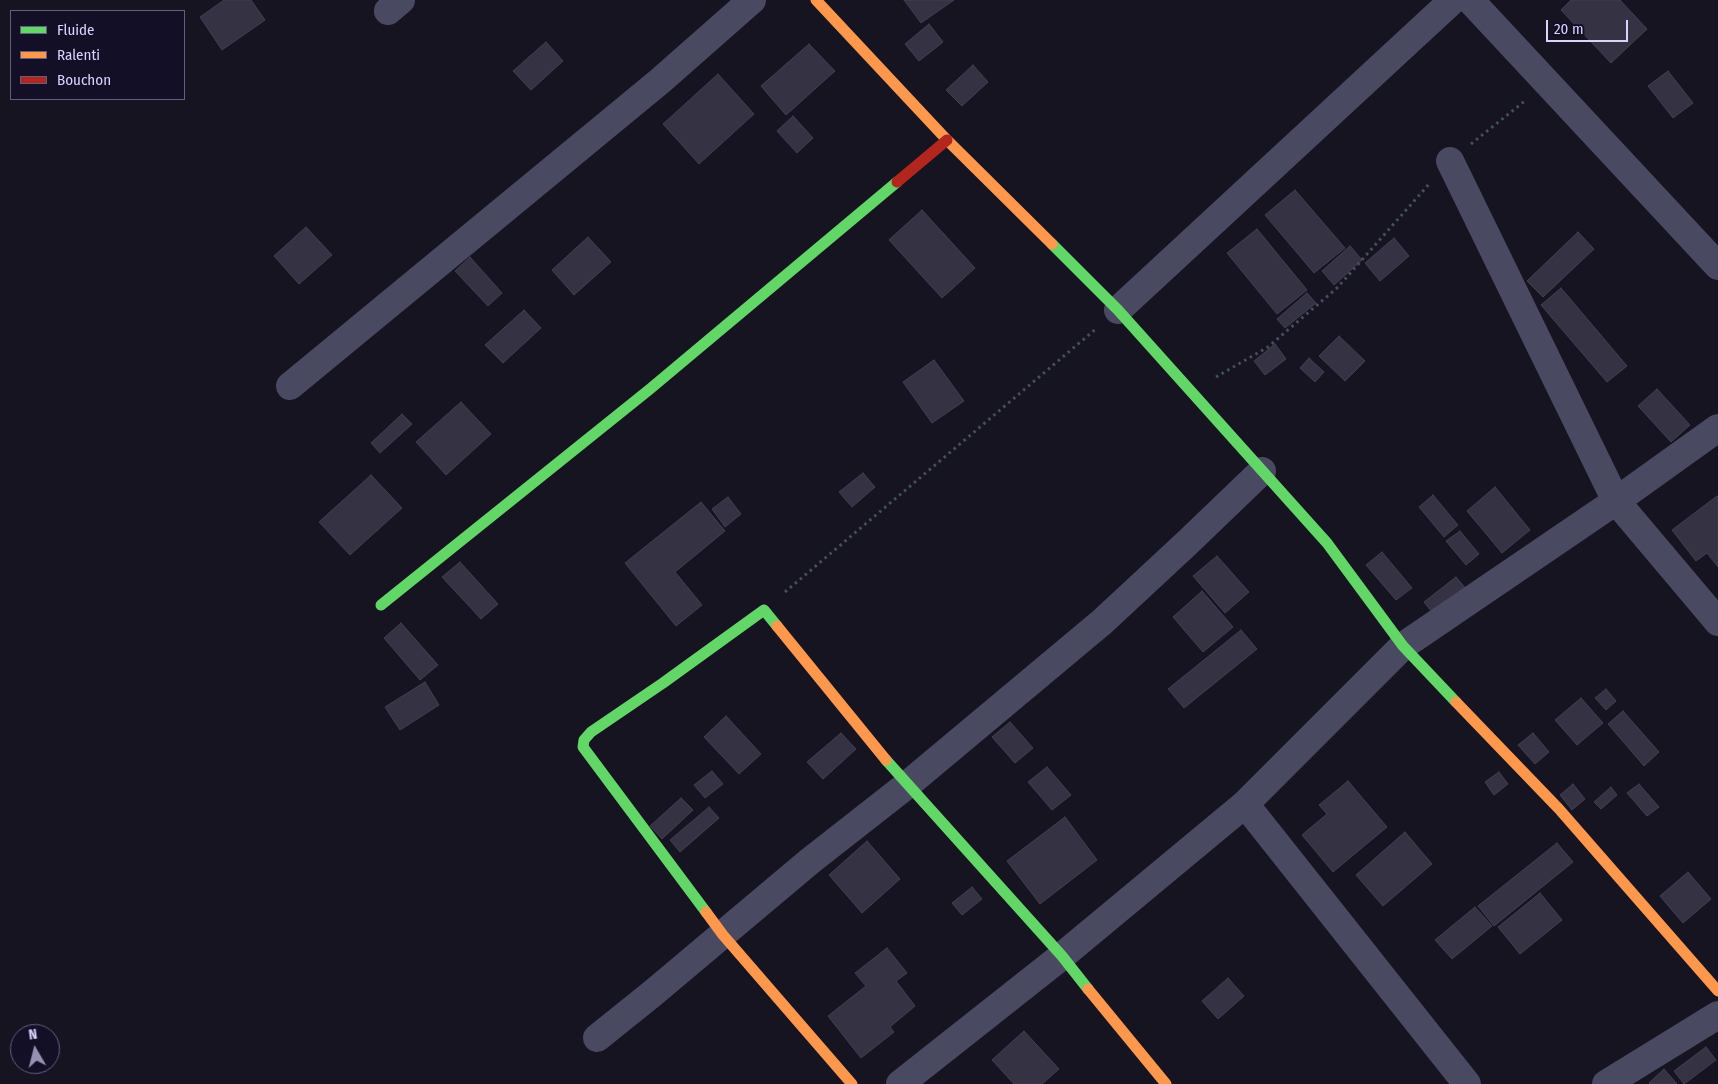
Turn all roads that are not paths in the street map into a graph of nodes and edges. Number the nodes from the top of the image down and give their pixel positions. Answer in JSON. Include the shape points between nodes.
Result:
{"nodes":[{"id":1,"x":752,"y":0,"type":"edge"},
{"id":2,"x":816,"y":0,"type":"edge"},
{"id":3,"x":1453,"y":0,"type":"edge"},
{"id":4,"x":1470,"y":0,"type":"edge"},
{"id":5,"x":947,"y":140,"type":"junction"},
{"id":6,"x":1450,"y":161,"type":"road end"},
{"id":7,"x":1718,"y":266,"type":"edge"},
{"id":8,"x":1118,"y":310,"type":"junction"},
{"id":9,"x":290,"y":386,"type":"dead end"},
{"id":10,"x":1718,"y":428,"type":"edge"},
{"id":11,"x":1262,"y":471,"type":"junction"},
{"id":12,"x":1616,"y":500,"type":"junction"},
{"id":13,"x":381,"y":605,"type":"dead end"},
{"id":14,"x":1718,"y":622,"type":"edge"},
{"id":15,"x":1403,"y":646,"type":"junction"},
{"id":16,"x":907,"y":785,"type":"junction"},
{"id":17,"x":1245,"y":804,"type":"junction"},
{"id":18,"x":723,"y":935,"type":"junction"},
{"id":19,"x":1062,"y":956,"type":"junction"},
{"id":20,"x":1718,"y":991,"type":"edge"},
{"id":21,"x":1718,"y":1016,"type":"edge"},
{"id":22,"x":597,"y":1038,"type":"dead end"},
{"id":23,"x":852,"y":1084,"type":"edge"},
{"id":24,"x":900,"y":1084,"type":"edge"},
{"id":25,"x":1166,"y":1084,"type":"edge"},
{"id":26,"x":1467,"y":1084,"type":"edge"},
{"id":27,"x":1606,"y":1084,"type":"edge"}],
"edges":[{"from":1,"to":9,"type":"street","via":[[660,81]]},
{"from":2,"to":5,"type":"street"},
{"from":3,"to":8,"type":"street"},
{"from":4,"to":7,"type":"street"},
{"from":5,"to":8,"type":"street"},
{"from":5,"to":13,"type":"street","via":[[650,389]]},
{"from":6,"to":12,"type":"street"},
{"from":8,"to":11,"type":"street"},
{"from":10,"to":12,"type":"street"},
{"from":11,"to":15,"type":"street","via":[[1327,543]]},
{"from":11,"to":16,"type":"street","via":[[1102,622]]},
{"from":12,"to":14,"type":"street"},
{"from":12,"to":15,"type":"street"},
{"from":15,"to":17,"type":"street"},
{"from":15,"to":20,"type":"street","via":[[1559,808]]},
{"from":16,"to":18,"type":"street"},
{"from":16,"to":18,"type":"street","via":[[764,610],[590,732],[584,740],[588,756]]},
{"from":16,"to":19,"type":"street"},
{"from":17,"to":19,"type":"street"},
{"from":17,"to":26,"type":"street"},
{"from":18,"to":22,"type":"street"},
{"from":18,"to":23,"type":"street"},
{"from":19,"to":24,"type":"street"},
{"from":19,"to":25,"type":"street"},
{"from":21,"to":27,"type":"street"}]}
